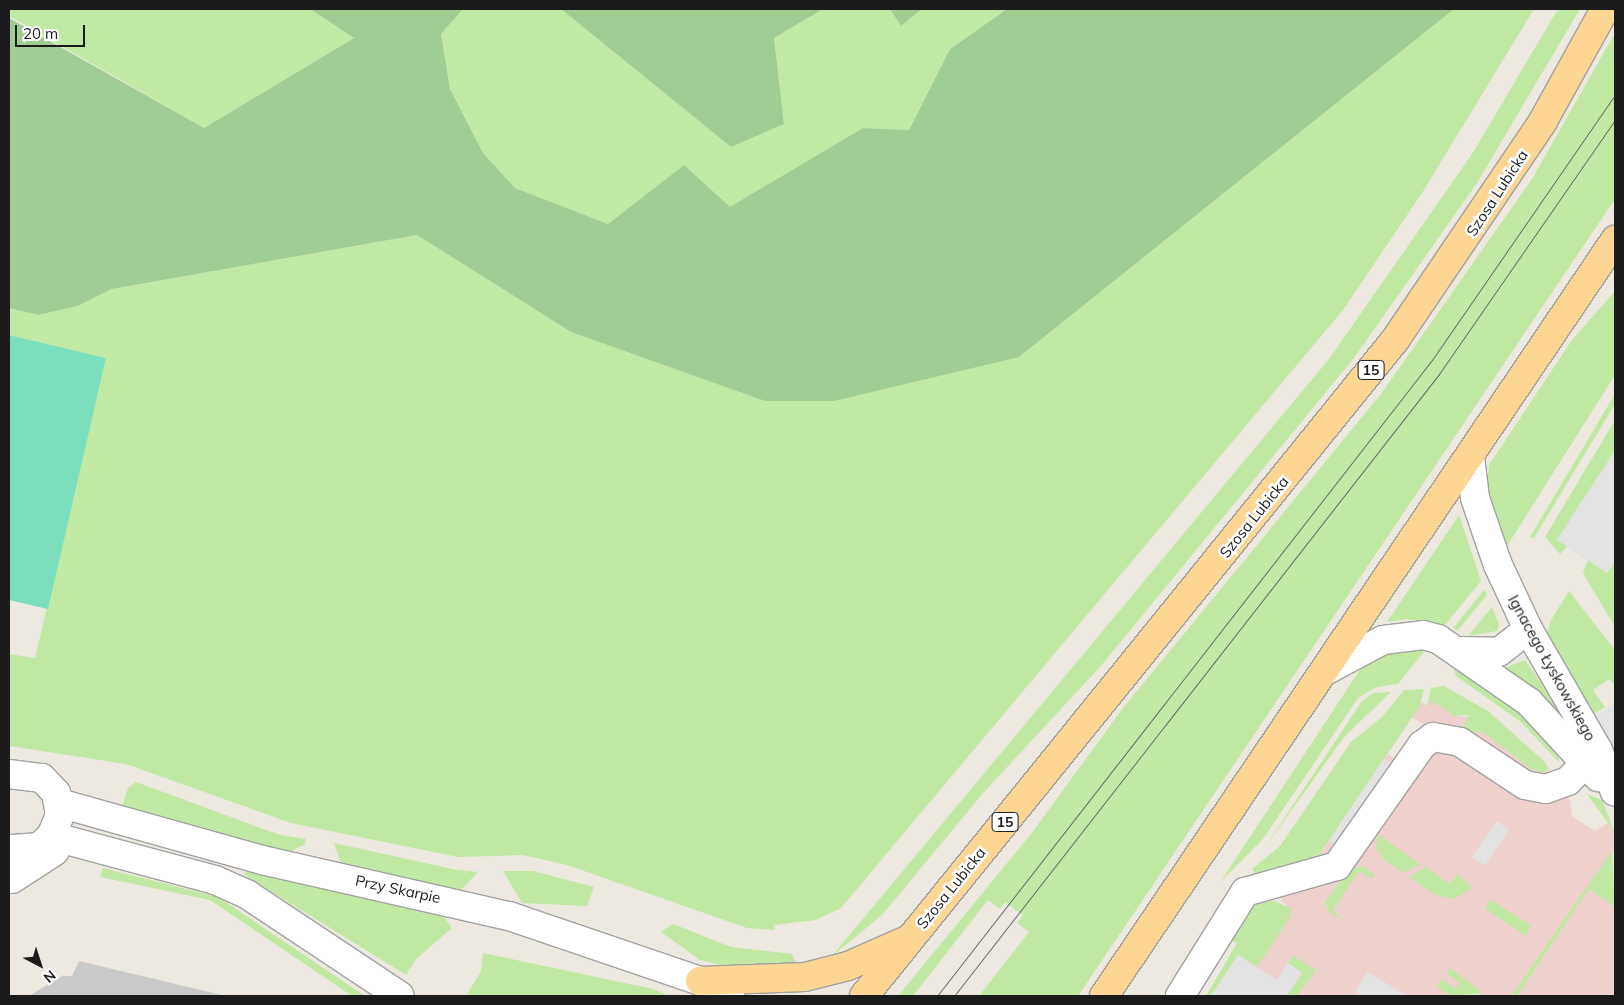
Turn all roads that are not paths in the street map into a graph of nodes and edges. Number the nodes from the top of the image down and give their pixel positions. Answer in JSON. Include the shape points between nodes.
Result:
{"nodes":[{"id":1,"x":1605,"y":9,"type":"edge"},
{"id":2,"x":1615,"y":240,"type":"edge"},
{"id":3,"x":1470,"y":457,"type":"junction"},
{"id":4,"x":1528,"y":630,"type":"junction"},
{"id":5,"x":1458,"y":651,"type":"junction"},
{"id":6,"x":1329,"y":669,"type":"junction"},
{"id":7,"x":1591,"y":757,"type":"junction"},
{"id":8,"x":9,"y":774,"type":"edge"},
{"id":9,"x":1615,"y":792,"type":"edge"},
{"id":10,"x":59,"y":803,"type":"junction"},
{"id":11,"x":64,"y":840,"type":"junction"},
{"id":12,"x":16,"y":850,"type":"edge"},
{"id":13,"x":10,"y":882,"type":"edge"},
{"id":14,"x":909,"y":939,"type":"junction"},
{"id":15,"x":700,"y":981,"type":"junction"},
{"id":16,"x":400,"y":996,"type":"edge"},
{"id":17,"x":730,"y":996,"type":"edge"},
{"id":18,"x":864,"y":996,"type":"edge"},
{"id":19,"x":1104,"y":996,"type":"edge"},
{"id":20,"x":1180,"y":996,"type":"edge"}],
"edges":[{"from":1,"to":14,"type":"main road","name":"Szosa Lubicka","number":"15","via":[[1543,121],[1395,340]]},
{"from":2,"to":3,"type":"main road"},
{"from":3,"to":4,"type":"street","name":"Ignacego Łyskowskiego","via":[[1476,498],[1495,557]]},
{"from":3,"to":6,"type":"main road"},
{"from":4,"to":5,"type":"street","via":[[1499,652]]},
{"from":4,"to":7,"type":"street","name":"Ignacego Łyskowskiego"},
{"from":5,"to":6,"type":"street","name":"Ignacego Łyskowskiego","via":[[1422,634],[1405,636],[1384,640]]},
{"from":5,"to":7,"type":"street","name":"Ignacego Łyskowskiego","via":[[1529,702]]},
{"from":6,"to":19,"type":"main road"},
{"from":7,"to":9,"type":"street","name":"Ignacego Łyskowskiego"},
{"from":7,"to":20,"type":"street","via":[[1568,781],[1546,789],[1525,784],[1460,742],[1433,737],[1422,745],[1337,866],[1245,892]]},
{"from":8,"to":10,"type":"street","via":[[42,778]]},
{"from":10,"to":11,"type":"street"},
{"from":10,"to":15,"type":"street","name":"Przy Skarpie","via":[[262,860],[509,916]]},
{"from":11,"to":12,"type":"street"},
{"from":11,"to":13,"type":"street"},
{"from":11,"to":16,"type":"street","via":[[215,880],[248,895]]},
{"from":12,"to":13,"type":"street"},
{"from":14,"to":15,"type":"main road","via":[[848,966],[805,977]]},
{"from":14,"to":18,"type":"main road","name":"Szosa Lubicka","number":"15"},
{"from":15,"to":17,"type":"street","name":"Przy Skarpie"}]}
